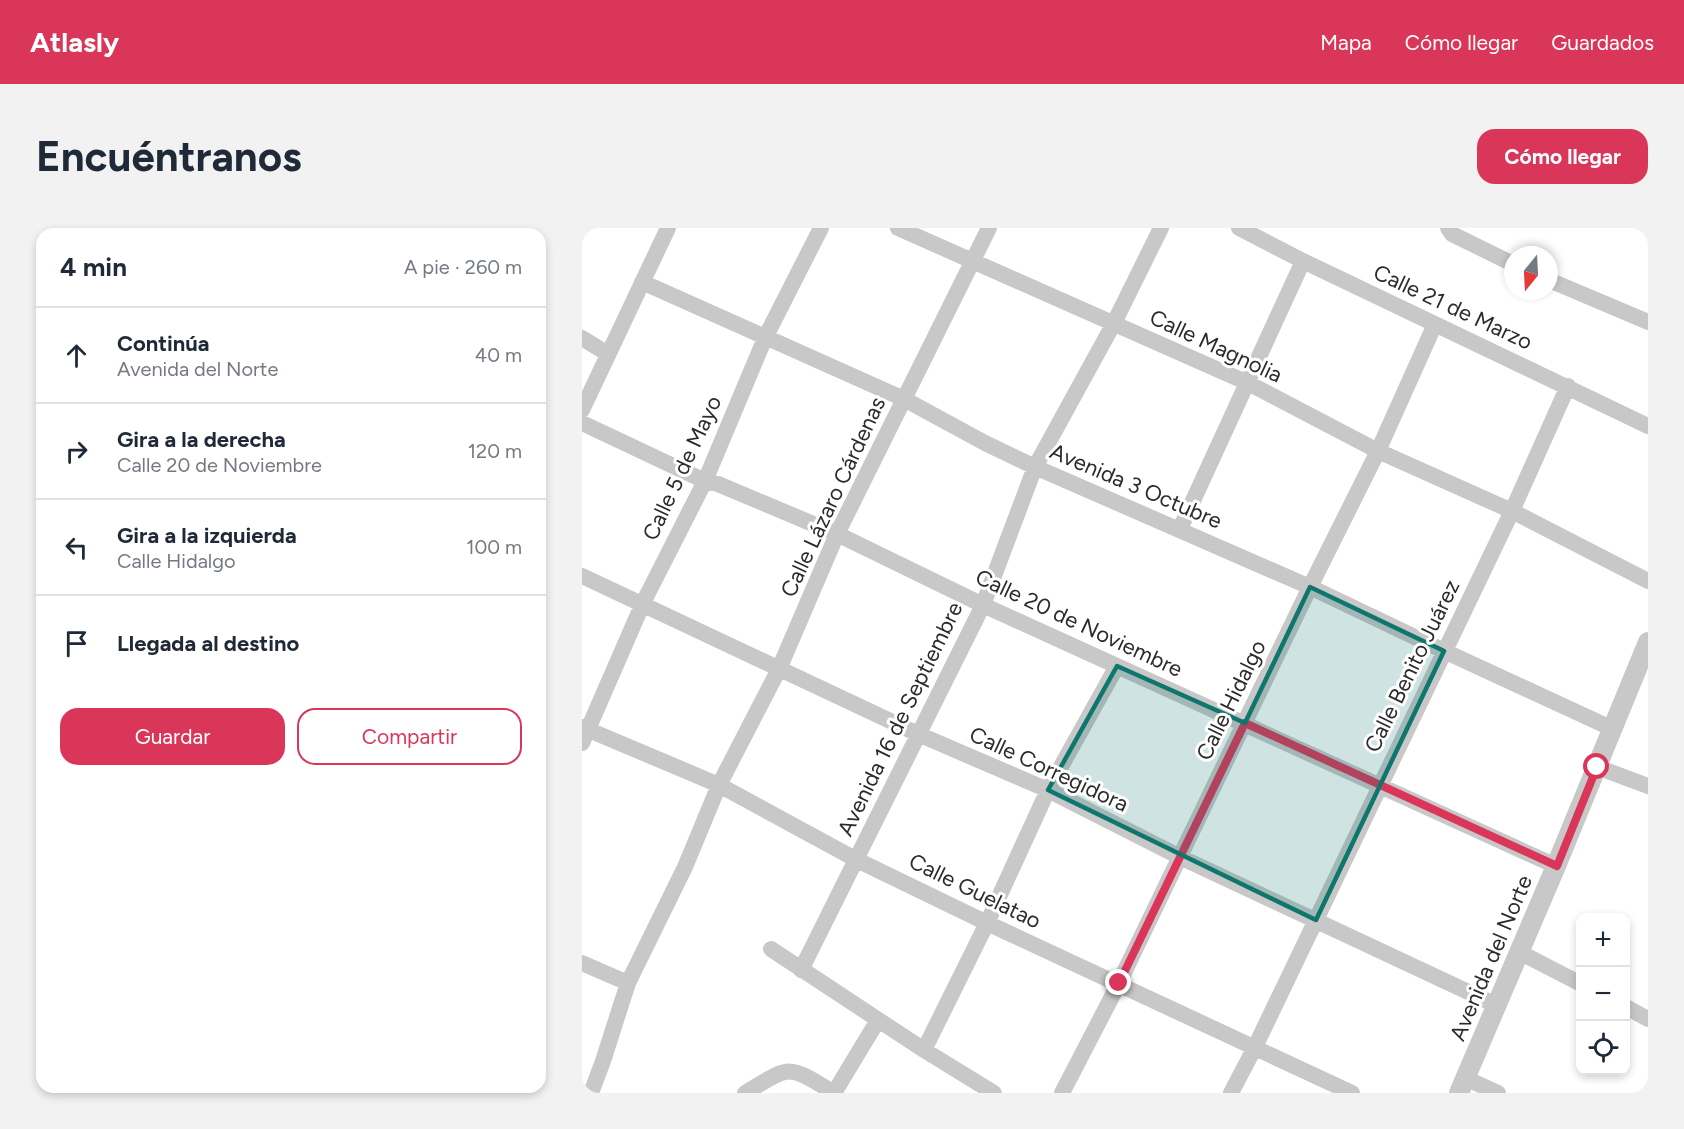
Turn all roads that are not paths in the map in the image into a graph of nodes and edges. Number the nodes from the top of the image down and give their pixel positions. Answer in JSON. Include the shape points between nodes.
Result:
{"nodes":[{"id":1,"x":668,"y":228,"type":"edge"},
{"id":2,"x":821,"y":228,"type":"edge"},
{"id":3,"x":898,"y":228,"type":"edge"},
{"id":4,"x":989,"y":228,"type":"edge"},
{"id":5,"x":1161,"y":228,"type":"edge"},
{"id":6,"x":1239,"y":228,"type":"edge"},
{"id":7,"x":1448,"y":228,"type":"edge"},
{"id":8,"x":1504,"y":260,"type":"edge"},
{"id":9,"x":974,"y":261,"type":"junction"},
{"id":10,"x":1303,"y":261,"type":"junction"},
{"id":11,"x":642,"y":282,"type":"junction"},
{"id":12,"x":1558,"y":284,"type":"edge"},
{"id":13,"x":1648,"y":322,"type":"edge"},
{"id":14,"x":1114,"y":323,"type":"junction"},
{"id":15,"x":1436,"y":324,"type":"junction"},
{"id":16,"x":582,"y":338,"type":"edge"},
{"id":17,"x":765,"y":338,"type":"junction"},
{"id":18,"x":608,"y":354,"type":"junction"},
{"id":19,"x":1248,"y":383,"type":"junction"},
{"id":20,"x":1568,"y":386,"type":"junction"},
{"id":21,"x":904,"y":399,"type":"junction"},
{"id":22,"x":582,"y":410,"type":"edge"},
{"id":23,"x":582,"y":423,"type":"edge"},
{"id":24,"x":1648,"y":426,"type":"edge"},
{"id":25,"x":1378,"y":451,"type":"junction"},
{"id":26,"x":1035,"y":467,"type":"junction"},
{"id":27,"x":705,"y":482,"type":"junction"},
{"id":28,"x":1512,"y":511,"type":"junction"},
{"id":29,"x":1180,"y":530,"type":"junction"},
{"id":30,"x":837,"y":534,"type":"junction"},
{"id":31,"x":582,"y":576,"type":"edge"},
{"id":32,"x":1648,"y":581,"type":"edge"},
{"id":33,"x":1310,"y":587,"type":"junction"},
{"id":34,"x":643,"y":603,"type":"junction"},
{"id":35,"x":982,"y":605,"type":"junction"},
{"id":36,"x":1648,"y":642,"type":"edge"},
{"id":37,"x":1444,"y":651,"type":"junction"},
{"id":38,"x":1117,"y":666,"type":"junction"},
{"id":39,"x":779,"y":669,"type":"junction"},
{"id":40,"x":1245,"y":723,"type":"junction"},
{"id":41,"x":1613,"y":729,"type":"junction"},
{"id":42,"x":584,"y":733,"type":"edge"},
{"id":43,"x":918,"y":734,"type":"junction"},
{"id":44,"x":1597,"y":767,"type":"junction"},
{"id":45,"x":719,"y":785,"type":"junction"},
{"id":46,"x":1380,"y":786,"type":"junction"},
{"id":47,"x":1648,"y":786,"type":"edge"},
{"id":48,"x":1048,"y":790,"type":"junction"},
{"id":49,"x":1180,"y":857,"type":"junction"},
{"id":50,"x":856,"y":859,"type":"junction"},
{"id":51,"x":1557,"y":866,"type":"junction"},
{"id":52,"x":1316,"y":920,"type":"junction"},
{"id":53,"x":987,"y":923,"type":"junction"},
{"id":54,"x":771,"y":949,"type":"dead end"},
{"id":55,"x":1519,"y":952,"type":"junction"},
{"id":56,"x":582,"y":963,"type":"edge"},
{"id":57,"x":801,"y":970,"type":"junction"},
{"id":58,"x":1576,"y":981,"type":"edge"},
{"id":59,"x":628,"y":983,"type":"junction"},
{"id":60,"x":1119,"y":983,"type":"junction"},
{"id":61,"x":1496,"y":1005,"type":"junction"},
{"id":62,"x":1630,"y":1009,"type":"edge"},
{"id":63,"x":1648,"y":1019,"type":"edge"},
{"id":64,"x":878,"y":1020,"type":"junction"},
{"id":65,"x":1255,"y":1047,"type":"junction"},
{"id":66,"x":924,"y":1050,"type":"junction"},
{"id":67,"x":1462,"y":1086,"type":"edge"},
{"id":68,"x":591,"y":1093,"type":"edge"},
{"id":69,"x":745,"y":1093,"type":"edge"},
{"id":70,"x":834,"y":1093,"type":"edge"},
{"id":71,"x":994,"y":1093,"type":"edge"},
{"id":72,"x":1062,"y":1093,"type":"edge"},
{"id":73,"x":1231,"y":1093,"type":"edge"},
{"id":74,"x":1352,"y":1093,"type":"edge"},
{"id":75,"x":1498,"y":1093,"type":"edge"}],
"edges":[{"from":1,"to":11,"type":"street"},
{"from":2,"to":17,"type":"street","name":"Calle 5 de Mayo"},
{"from":3,"to":9,"type":"street","name":"Calle Magnolia"},
{"from":4,"to":9,"type":"street","name":"Calle Lázaro Cárdenas"},
{"from":5,"to":14,"type":"street","name":"Avenida 16 de Septiembre"},
{"from":6,"to":10,"type":"street","name":"Calle 21 de Marzo"},
{"from":7,"to":8,"type":"street","via":[[1452,234]]},
{"from":9,"to":14,"type":"street","name":"Calle Magnolia"},
{"from":9,"to":21,"type":"street","name":"Calle Lázaro Cárdenas"},
{"from":10,"to":15,"type":"street","name":"Calle 21 de Marzo"},
{"from":10,"to":19,"type":"street"},
{"from":11,"to":17,"type":"street","name":"Avenida 3 Octubre"},
{"from":11,"to":18,"type":"street"},
{"from":12,"to":13,"type":"street"},
{"from":14,"to":19,"type":"street","name":"Calle Magnolia"},
{"from":14,"to":26,"type":"street","name":"Avenida 16 de Septiembre"},
{"from":15,"to":20,"type":"street","name":"Calle 21 de Marzo"},
{"from":15,"to":25,"type":"street","name":"Calle Hidalgo"},
{"from":16,"to":18,"type":"street"},
{"from":17,"to":21,"type":"street","name":"Avenida 3 Octubre"},
{"from":17,"to":27,"type":"street","name":"Calle 5 de Mayo"},
{"from":18,"to":22,"type":"street"},
{"from":19,"to":25,"type":"street","name":"Calle Magnolia"},
{"from":19,"to":29,"type":"street"},
{"from":20,"to":24,"type":"street","name":"Calle 21 de Marzo"},
{"from":20,"to":28,"type":"street","name":"Calle Benito Juárez"},
{"from":21,"to":26,"type":"street","name":"Avenida 3 Octubre"},
{"from":21,"to":30,"type":"street","name":"Calle Lázaro Cárdenas"},
{"from":23,"to":27,"type":"street","name":"Calle 20 de Noviembre"},
{"from":25,"to":28,"type":"street","name":"Calle Magnolia"},
{"from":25,"to":33,"type":"street","name":"Calle Hidalgo"},
{"from":26,"to":29,"type":"street","name":"Avenida 3 Octubre"},
{"from":26,"to":35,"type":"street","name":"Avenida 16 de Septiembre"},
{"from":27,"to":30,"type":"street","name":"Calle 20 de Noviembre"},
{"from":27,"to":34,"type":"street","name":"Calle 5 de Mayo"},
{"from":28,"to":32,"type":"street","name":"Calle Magnolia"},
{"from":28,"to":37,"type":"street","name":"Calle Benito Juárez"},
{"from":29,"to":33,"type":"street","name":"Avenida 3 Octubre"},
{"from":30,"to":35,"type":"street","name":"Calle 20 de Noviembre"},
{"from":30,"to":39,"type":"street","name":"Calle Lázaro Cárdenas"},
{"from":31,"to":34,"type":"street","name":"Calle Corregidora"},
{"from":33,"to":37,"type":"street","name":"Avenida 3 Octubre"},
{"from":33,"to":40,"type":"street","name":"Calle Hidalgo"},
{"from":34,"to":39,"type":"street","name":"Calle Corregidora"},
{"from":34,"to":42,"type":"street","name":"Calle 5 de Mayo"},
{"from":35,"to":38,"type":"street","name":"Calle 20 de Noviembre"},
{"from":35,"to":43,"type":"street","name":"Avenida 16 de Septiembre"},
{"from":36,"to":41,"type":"street","name":"Avenida del Norte"},
{"from":37,"to":41,"type":"street","name":"Avenida 3 Octubre"},
{"from":37,"to":46,"type":"street","name":"Calle Benito Juárez"},
{"from":38,"to":40,"type":"street","name":"Calle 20 de Noviembre"},
{"from":38,"to":48,"type":"street"},
{"from":39,"to":43,"type":"street","name":"Calle Corregidora"},
{"from":39,"to":45,"type":"street","name":"Calle Lázaro Cárdenas"},
{"from":40,"to":46,"type":"street","name":"Calle 20 de Noviembre"},
{"from":40,"to":49,"type":"street","name":"Calle Hidalgo"},
{"from":41,"to":44,"type":"street","name":"Avenida del Norte"},
{"from":42,"to":45,"type":"street","name":"Calle Guelatao"},
{"from":43,"to":48,"type":"street","name":"Calle Corregidora"},
{"from":43,"to":50,"type":"street","name":"Avenida 16 de Septiembre"},
{"from":44,"to":47,"type":"street"},
{"from":44,"to":51,"type":"street","name":"Avenida del Norte"},
{"from":45,"to":50,"type":"street","name":"Calle Guelatao"},
{"from":45,"to":59,"type":"street","name":"Calle Lázaro Cárdenas","via":[[685,867]]},
{"from":46,"to":51,"type":"street","name":"Calle 20 de Noviembre"},
{"from":46,"to":52,"type":"street","name":"Calle Benito Juárez"},
{"from":48,"to":49,"type":"street","name":"Calle Corregidora"},
{"from":48,"to":53,"type":"street"},
{"from":49,"to":52,"type":"street","name":"Calle Corregidora"},
{"from":49,"to":60,"type":"street","name":"Calle Hidalgo"},
{"from":50,"to":53,"type":"street","name":"Calle Guelatao"},
{"from":50,"to":57,"type":"street","name":"Avenida 16 de Septiembre"},
{"from":51,"to":55,"type":"street","name":"Avenida del Norte"},
{"from":52,"to":61,"type":"street","name":"Calle Corregidora"},
{"from":52,"to":65,"type":"street","name":"Calle Benito Juárez"},
{"from":53,"to":60,"type":"street","name":"Calle Guelatao"},
{"from":53,"to":66,"type":"street"},
{"from":54,"to":57,"type":"street"},
{"from":55,"to":58,"type":"street"},
{"from":55,"to":61,"type":"street","name":"Avenida del Norte"},
{"from":56,"to":59,"type":"street"},
{"from":57,"to":64,"type":"street"},
{"from":59,"to":68,"type":"street","name":"Calle Lázaro Cárdenas"},
{"from":60,"to":65,"type":"street","name":"Calle Guelatao"},
{"from":60,"to":72,"type":"street","name":"Calle Hidalgo"},
{"from":61,"to":67,"type":"street","name":"Avenida del Norte"},
{"from":62,"to":63,"type":"street"},
{"from":64,"to":66,"type":"street"},
{"from":64,"to":70,"type":"street"},
{"from":65,"to":73,"type":"street","name":"Calle Benito Juárez"},
{"from":65,"to":74,"type":"street","name":"Calle Guelatao"},
{"from":66,"to":71,"type":"street"},
{"from":67,"to":75,"type":"street"},
{"from":69,"to":70,"type":"street","via":[[780,1072],[798,1071]]}]}
